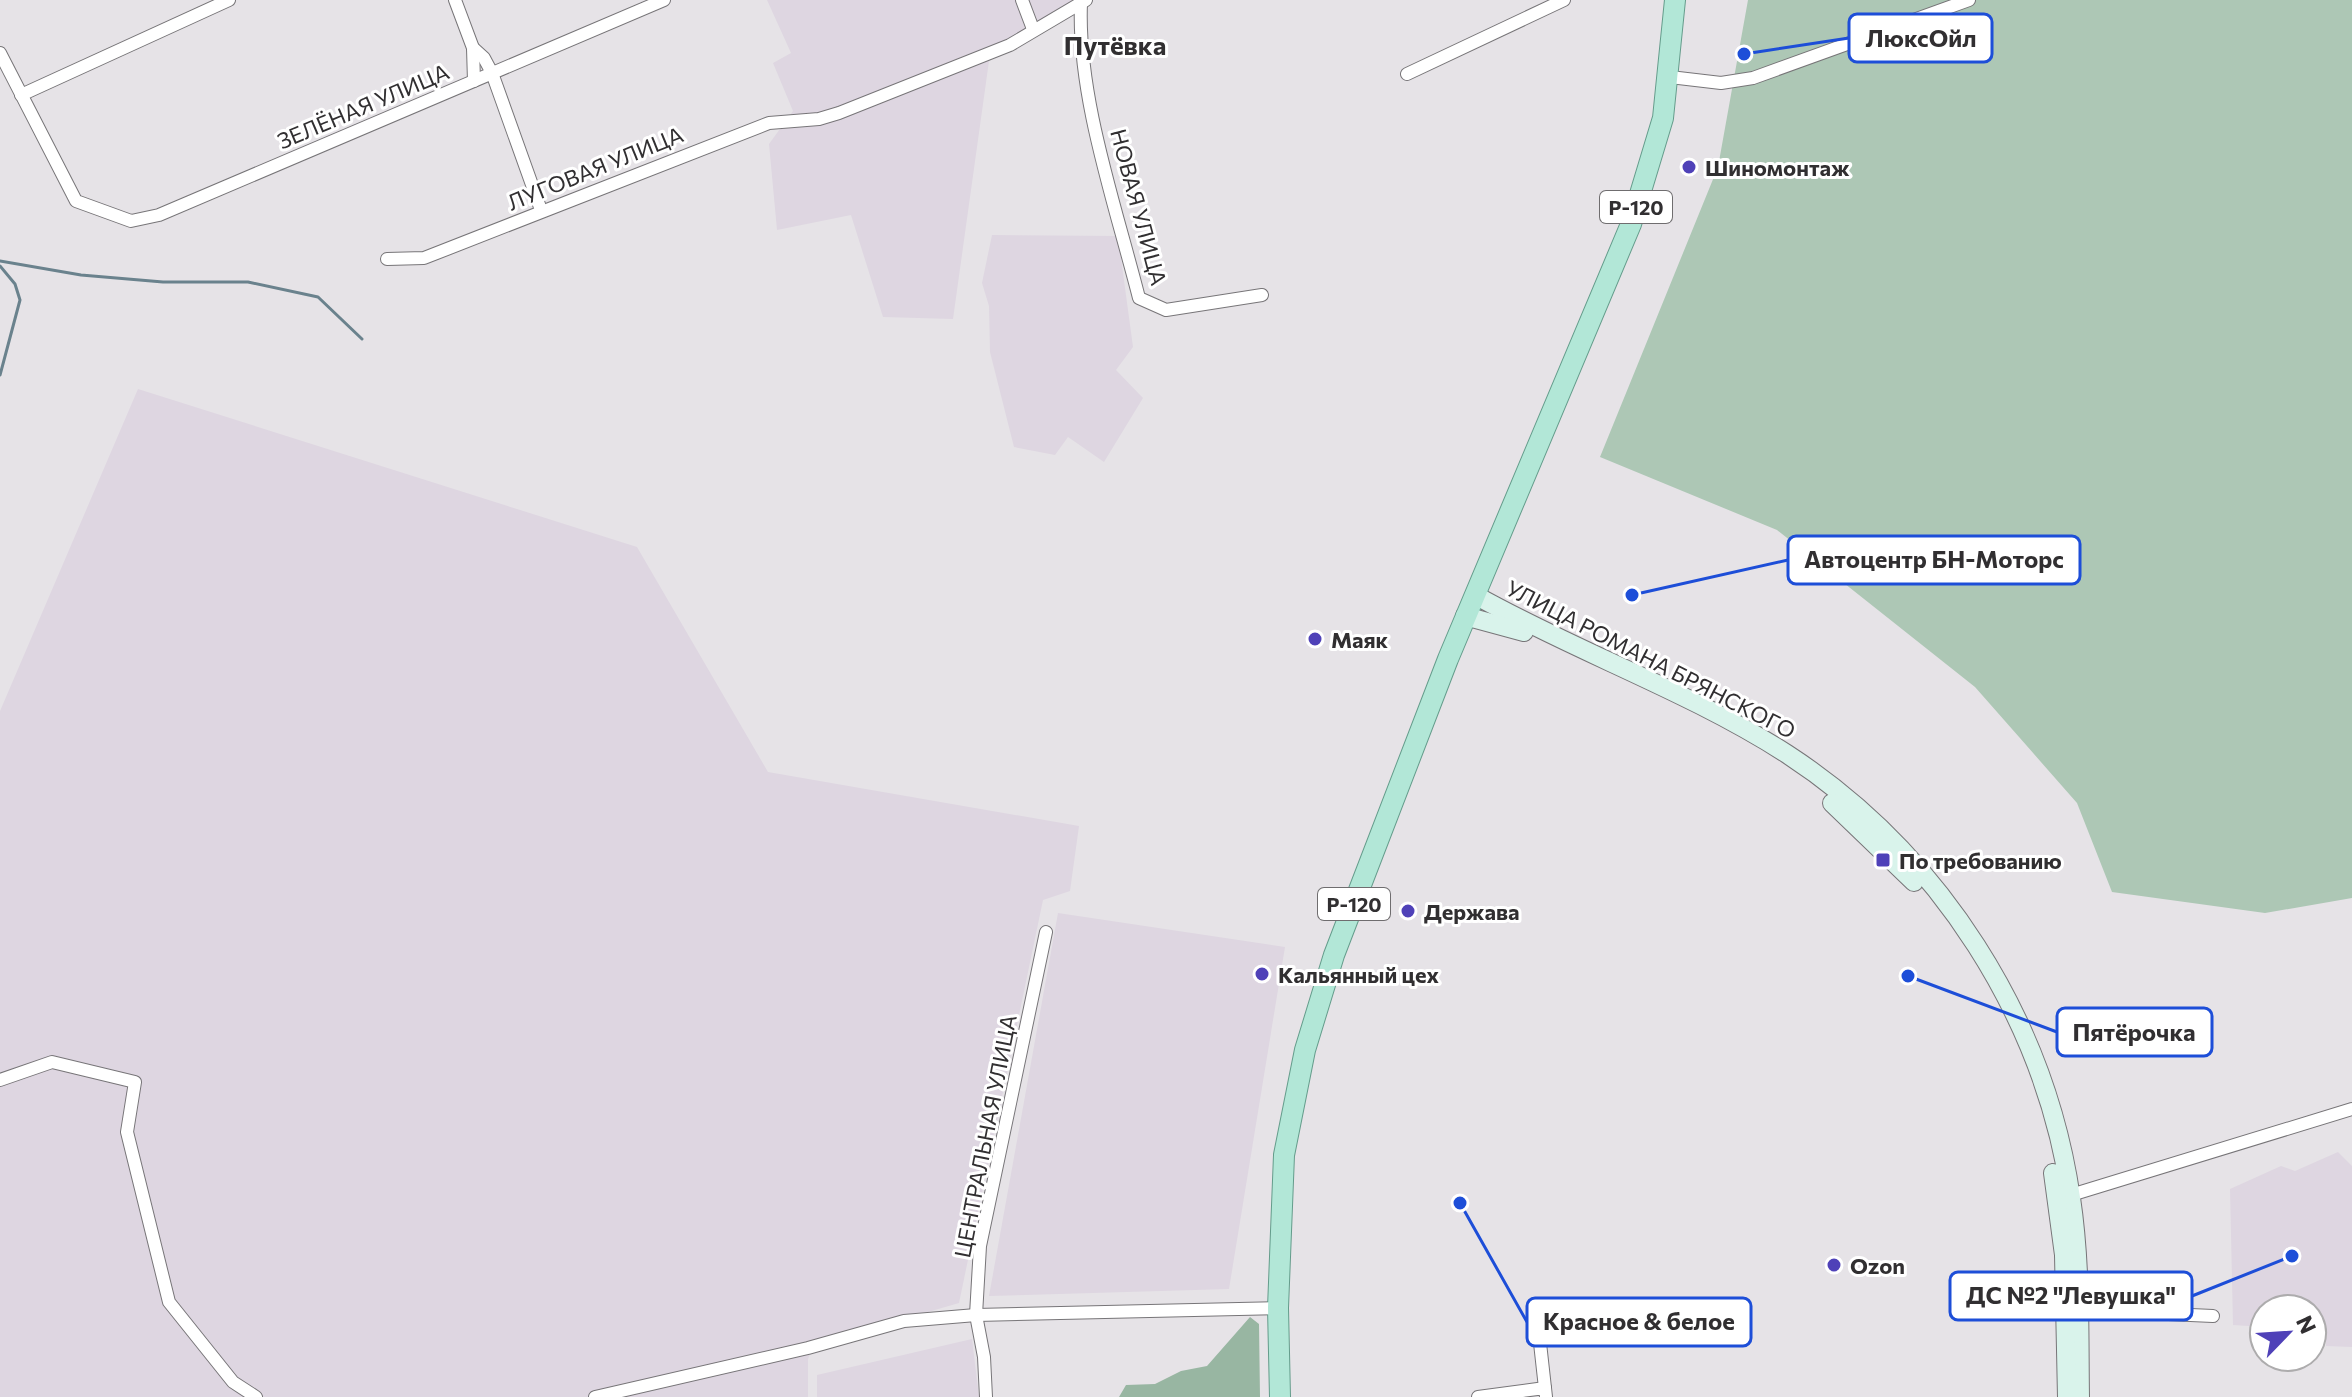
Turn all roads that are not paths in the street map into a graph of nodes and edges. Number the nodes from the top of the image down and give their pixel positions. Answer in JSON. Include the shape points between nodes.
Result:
{"nodes":[{"id":1,"x":229,"y":0,"type":"edge"},
{"id":2,"x":455,"y":0,"type":"edge"},
{"id":3,"x":664,"y":0,"type":"edge"},
{"id":4,"x":1022,"y":0,"type":"edge"},
{"id":5,"x":1564,"y":0,"type":"edge"},
{"id":6,"x":1675,"y":0,"type":"edge"},
{"id":7,"x":1969,"y":0,"type":"edge"},
{"id":8,"x":1083,"y":2,"type":"edge"},
{"id":9,"x":1051,"y":19,"type":"junction"},
{"id":10,"x":1033,"y":29,"type":"junction"},
{"id":11,"x":1079,"y":38,"type":"junction"},
{"id":12,"x":473,"y":48,"type":"junction"},
{"id":13,"x":0,"y":53,"type":"edge"},
{"id":14,"x":492,"y":73,"type":"junction"},
{"id":15,"x":1407,"y":74,"type":"dead end"},
{"id":16,"x":1670,"y":77,"type":"junction"},
{"id":17,"x":474,"y":81,"type":"junction"},
{"id":18,"x":21,"y":95,"type":"junction"},
{"id":19,"x":541,"y":210,"type":"junction"},
{"id":20,"x":387,"y":259,"type":"dead end"},
{"id":21,"x":1262,"y":295,"type":"dead end"},
{"id":22,"x":1475,"y":595,"type":"junction"},
{"id":23,"x":1465,"y":616,"type":"junction"},
{"id":24,"x":1046,"y":932,"type":"dead end"},
{"id":25,"x":0,"y":1080,"type":"edge"},
{"id":26,"x":2352,"y":1109,"type":"edge"},
{"id":27,"x":2071,"y":1195,"type":"junction"},
{"id":28,"x":1278,"y":1308,"type":"junction"},
{"id":29,"x":2079,"y":1310,"type":"junction"},
{"id":30,"x":976,"y":1315,"type":"junction"},
{"id":31,"x":2213,"y":1316,"type":"dead end"},
{"id":32,"x":1539,"y":1334,"type":"dead end"},
{"id":33,"x":1546,"y":1393,"type":"edge"},
{"id":34,"x":256,"y":1397,"type":"edge"},
{"id":35,"x":595,"y":1397,"type":"edge"},
{"id":36,"x":986,"y":1397,"type":"edge"},
{"id":37,"x":1280,"y":1397,"type":"edge"},
{"id":38,"x":1478,"y":1397,"type":"edge"},
{"id":39,"x":2067,"y":1397,"type":"edge"},
{"id":40,"x":2080,"y":1397,"type":"edge"}],
"edges":[{"from":1,"to":18,"type":"street"},
{"from":2,"to":12,"type":"street"},
{"from":3,"to":14,"type":"street","name":"ЗЕЛЁНАЯ УЛИЦА"},
{"from":4,"to":10,"type":"street"},
{"from":5,"to":15,"type":"street"},
{"from":6,"to":16,"type":"main road","number":"Р-120"},
{"from":7,"to":16,"type":"street","via":[[1753,78],[1721,83]]},
{"from":8,"to":9,"type":"street","name":"ЛУГОВАЯ УЛИЦА"},
{"from":8,"to":11,"type":"street","name":"НОВАЯ УЛИЦА"},
{"from":9,"to":10,"type":"street","name":"ЛУГОВАЯ УЛИЦА"},
{"from":9,"to":11,"type":"street","via":[[1062,21]]},
{"from":10,"to":19,"type":"street","name":"ЛУГОВАЯ УЛИЦА","via":[[1010,45],[819,119],[769,123]]},
{"from":11,"to":21,"type":"street","name":"НОВАЯ УЛИЦА","via":[[1139,298],[1166,310]]},
{"from":12,"to":14,"type":"street"},
{"from":12,"to":17,"type":"street"},
{"from":13,"to":18,"type":"street"},
{"from":14,"to":17,"type":"street","name":"ЗЕЛЁНАЯ УЛИЦА"},
{"from":14,"to":19,"type":"street"},
{"from":16,"to":22,"type":"main road","number":"Р-120","via":[[1649,169],[1617,261]]},
{"from":17,"to":18,"type":"street","name":"ЗЕЛЁНАЯ УЛИЦА","via":[[159,215],[131,221],[76,201]]},
{"from":19,"to":20,"type":"street","name":"ЛУГОВАЯ УЛИЦА","via":[[424,258]]},
{"from":22,"to":23,"type":"main road","number":"Р-120"},
{"from":22,"to":27,"type":"main road","name":"УЛИЦА РОМАНА БРЯНСКОГО","via":[[1754,735],[1833,789],[1898,845],[1955,911],[2002,990],[2048,1104]]},
{"from":23,"to":28,"type":"main road","number":"Р-120","via":[[1334,955],[1305,1050],[1284,1155]]},
{"from":23,"to":39,"type":"main road","name":"УЛИЦА РОМАНА БРЯНСКОГО","via":[[1516,628],[1752,744],[1865,831],[1944,917],[1968,950],[2038,1109],[2060,1214]]},
{"from":24,"to":30,"type":"street","name":"ЦЕНТРАЛЬНАЯ УЛИЦА","via":[[980,1246]]},
{"from":25,"to":34,"type":"street","via":[[52,1062],[135,1082],[127,1132],[169,1302],[233,1382]]},
{"from":26,"to":27,"type":"street"},
{"from":27,"to":29,"type":"main road","name":"УЛИЦА РОМАНА БРЯНСКОГО"},
{"from":28,"to":30,"type":"street"},
{"from":28,"to":37,"type":"main road","number":"Р-120"},
{"from":29,"to":31,"type":"street"},
{"from":29,"to":40,"type":"main road","name":"УЛИЦА РОМАНА БРЯНСКОГО"},
{"from":30,"to":35,"type":"street","via":[[904,1321]]},
{"from":30,"to":36,"type":"street","name":"ЦЕНТРАЛЬНАЯ УЛИЦА"},
{"from":32,"to":33,"type":"street"},
{"from":33,"to":38,"type":"street"}]}
